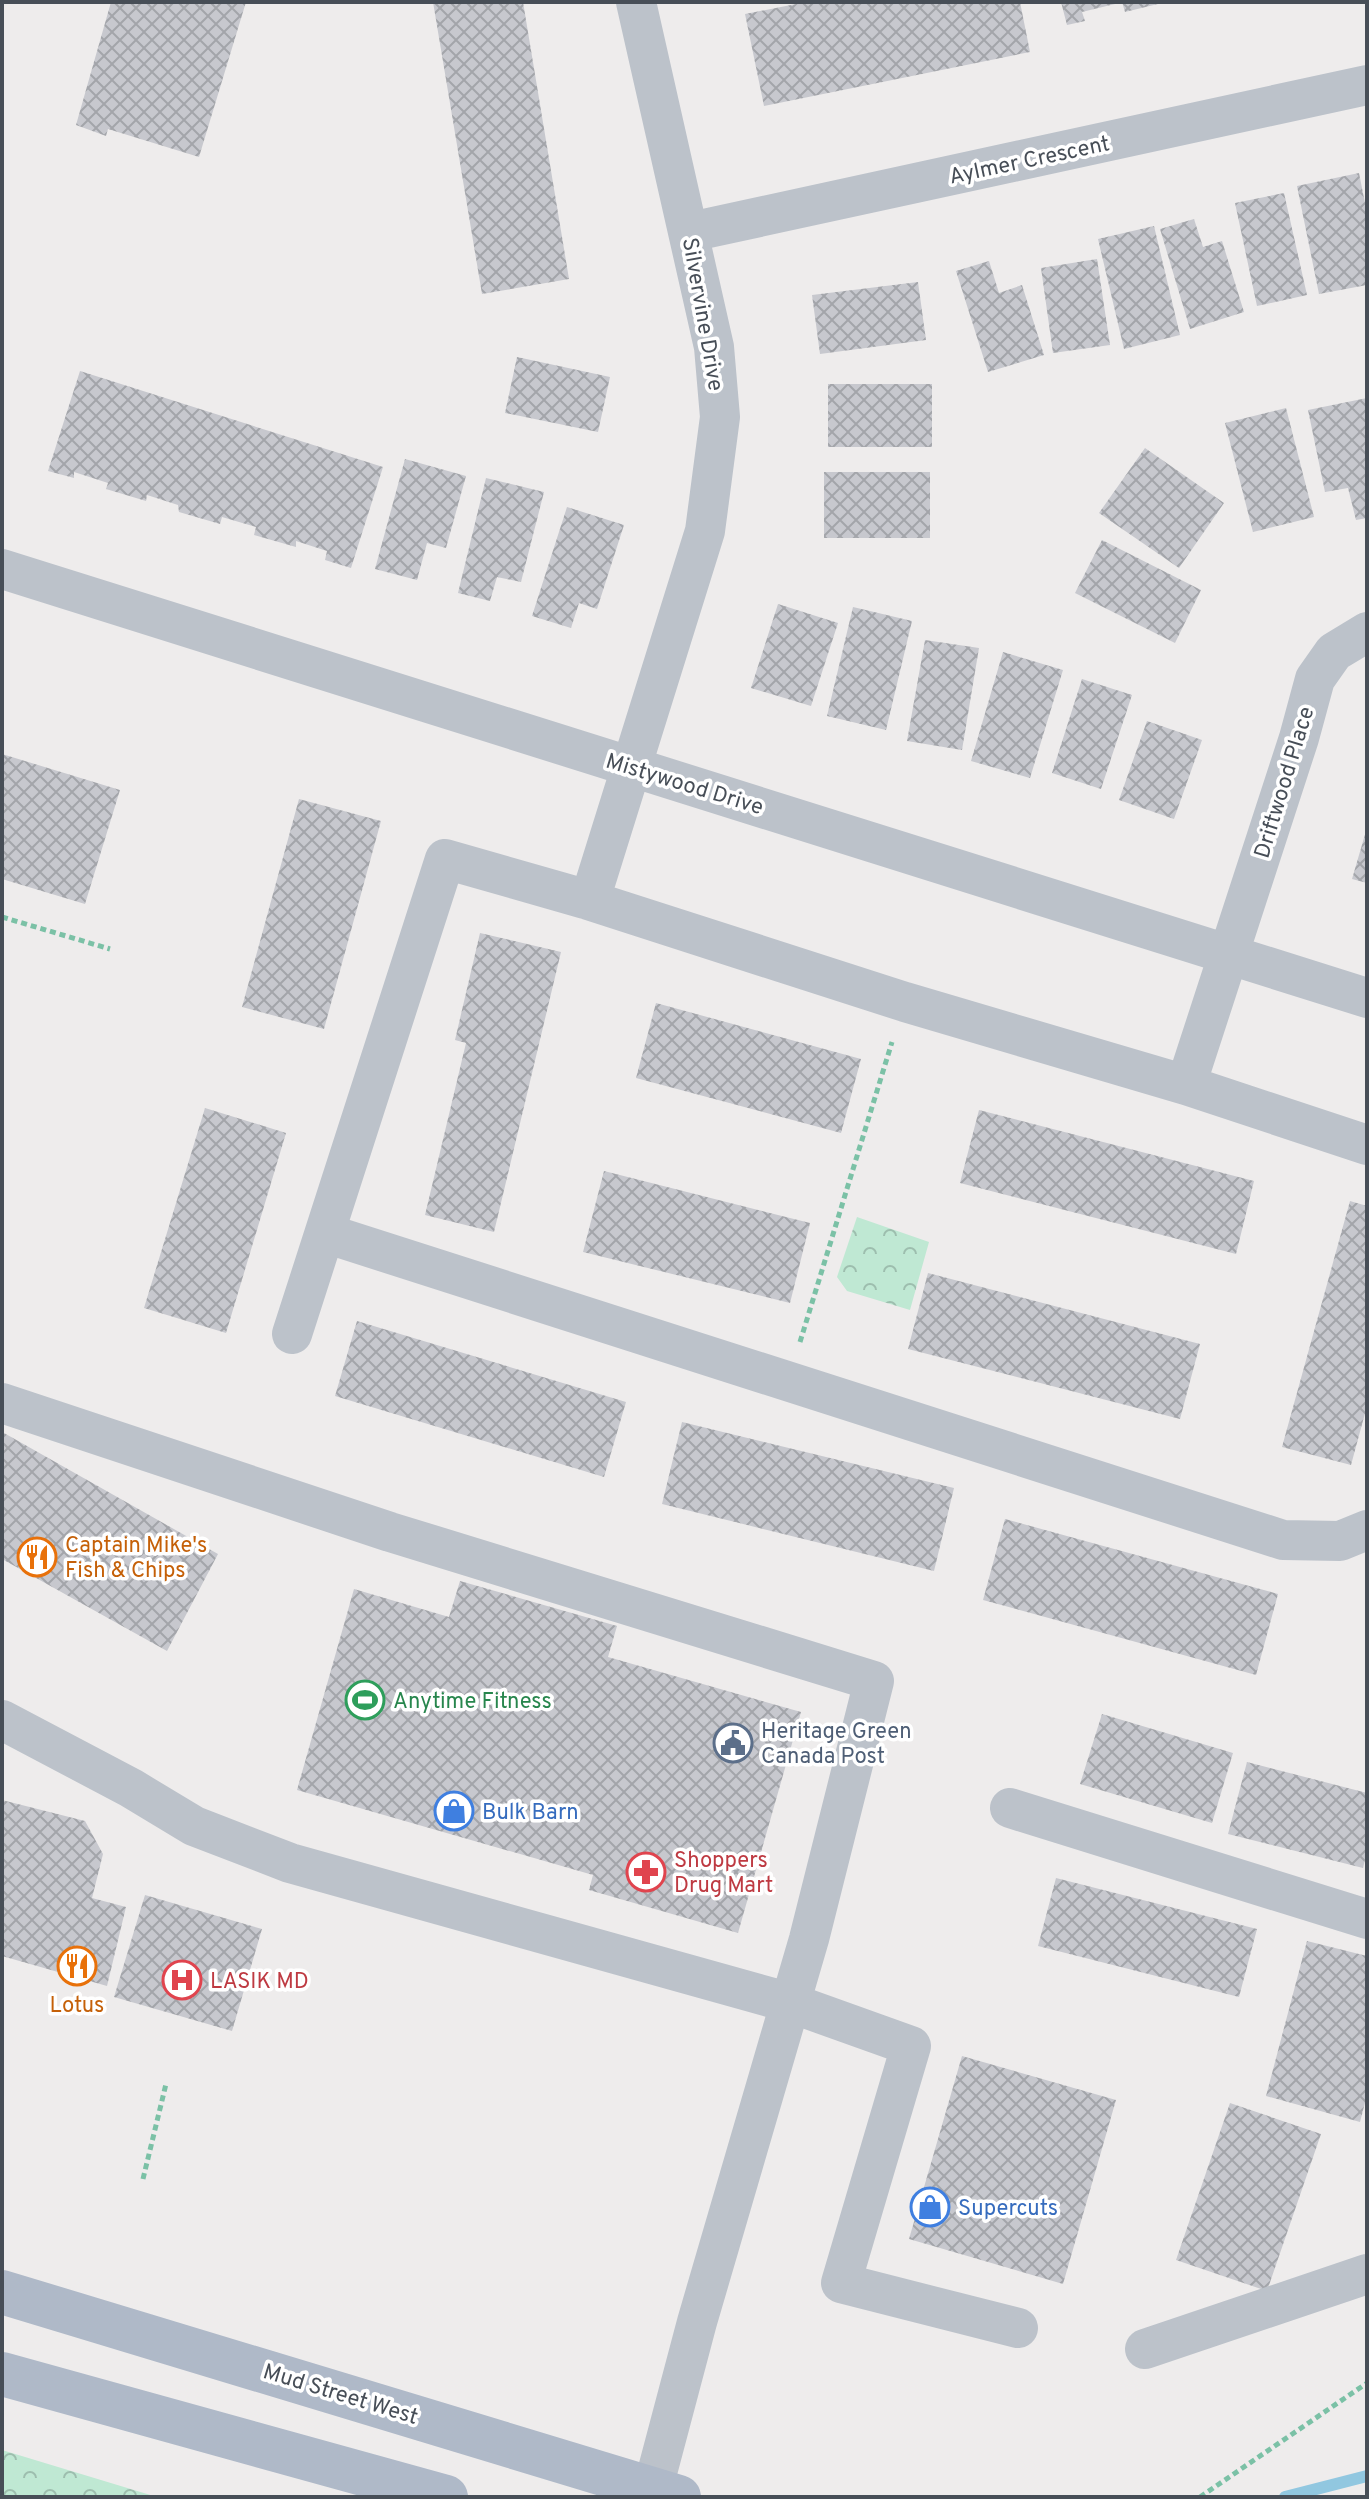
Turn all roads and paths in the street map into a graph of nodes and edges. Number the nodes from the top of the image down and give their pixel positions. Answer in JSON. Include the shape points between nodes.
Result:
{"nodes":[{"id":1,"x":636,"y":2,"type":"edge"},
{"id":2,"x":1367,"y":85,"type":"edge"},
{"id":3,"x":690,"y":232,"type":"junction"},
{"id":4,"x":2,"y":569,"type":"edge"},
{"id":5,"x":1367,"y":632,"type":"edge"},
{"id":6,"x":632,"y":766,"type":"junction"},
{"id":7,"x":585,"y":899,"type":"junction"},
{"id":8,"x":2,"y":917,"type":"edge"},
{"id":9,"x":110,"y":949,"type":"dead end"},
{"id":10,"x":1228,"y":953,"type":"junction"},
{"id":11,"x":1367,"y":998,"type":"edge"},
{"id":12,"x":905,"y":1002,"type":"junction"},
{"id":13,"x":1186,"y":1085,"type":"junction"},
{"id":14,"x":1367,"y":1145,"type":"edge"},
{"id":15,"x":325,"y":1233,"type":"junction"},
{"id":16,"x":292,"y":1334,"type":"dead end"},
{"id":17,"x":787,"y":1381,"type":"junction"},
{"id":18,"x":2,"y":1403,"type":"edge"},
{"id":19,"x":1367,"y":1530,"type":"edge"},
{"id":20,"x":2,"y":1720,"type":"edge"},
{"id":21,"x":1010,"y":1808,"type":"dead end"},
{"id":22,"x":1367,"y":1919,"type":"edge"},
{"id":23,"x":791,"y":2003,"type":"junction"},
{"id":24,"x":166,"y":2084,"type":"dead end"},
{"id":25,"x":143,"y":2179,"type":"dead end"},
{"id":26,"x":1367,"y":2274,"type":"edge"},
{"id":27,"x":2,"y":2292,"type":"edge"},
{"id":28,"x":1018,"y":2328,"type":"dead end"},
{"id":29,"x":1145,"y":2349,"type":"dead end"},
{"id":30,"x":2,"y":2374,"type":"edge"},
{"id":31,"x":1367,"y":2383,"type":"edge"},
{"id":32,"x":666,"y":2492,"type":"edge"},
{"id":33,"x":446,"y":2497,"type":"edge"},
{"id":34,"x":1200,"y":2497,"type":"edge"}],
"edges":[{"from":1,"to":3,"type":"street","name":"Silvervine Drive"},
{"from":2,"to":3,"type":"street","name":"Aylmer Crescent"},
{"from":3,"to":6,"type":"street","name":"Silvervine Drive","via":[[714,347],[720,417],[705,531]]},
{"from":4,"to":6,"type":"street","name":"Mistywood Drive"},
{"from":5,"to":10,"type":"street","name":"Driftwood Place","via":[[1334,652],[1315,679]]},
{"from":6,"to":7,"type":"street","name":"Silvervine Drive","via":[[592,893]]},
{"from":6,"to":10,"type":"street","name":"Mistywood Drive"},
{"from":7,"to":12,"type":"street"},
{"from":7,"to":15,"type":"street","via":[[445,859]]},
{"from":8,"to":9,"type":"path"},
{"from":10,"to":11,"type":"street","name":"Mistywood Drive"},
{"from":10,"to":13,"type":"street","name":"Driftwood Place"},
{"from":12,"to":13,"type":"street"},
{"from":12,"to":17,"type":"path"},
{"from":13,"to":14,"type":"street"},
{"from":15,"to":16,"type":"street"},
{"from":15,"to":17,"type":"street"},
{"from":17,"to":19,"type":"street","via":[[1283,1540],[1340,1541]]},
{"from":18,"to":23,"type":"street","via":[[390,1532],[874,1681]]},
{"from":20,"to":23,"type":"street","via":[[194,1826],[290,1863]]},
{"from":21,"to":22,"type":"street"},
{"from":23,"to":28,"type":"street","via":[[911,2046],[841,2283]]},
{"from":23,"to":32,"type":"street","via":[[697,2322]]},
{"from":24,"to":25,"type":"path"},
{"from":26,"to":29,"type":"street"},
{"from":27,"to":32,"type":"main road","name":"Mud Street West"},
{"from":30,"to":33,"type":"main road"},
{"from":31,"to":34,"type":"path"}]}
